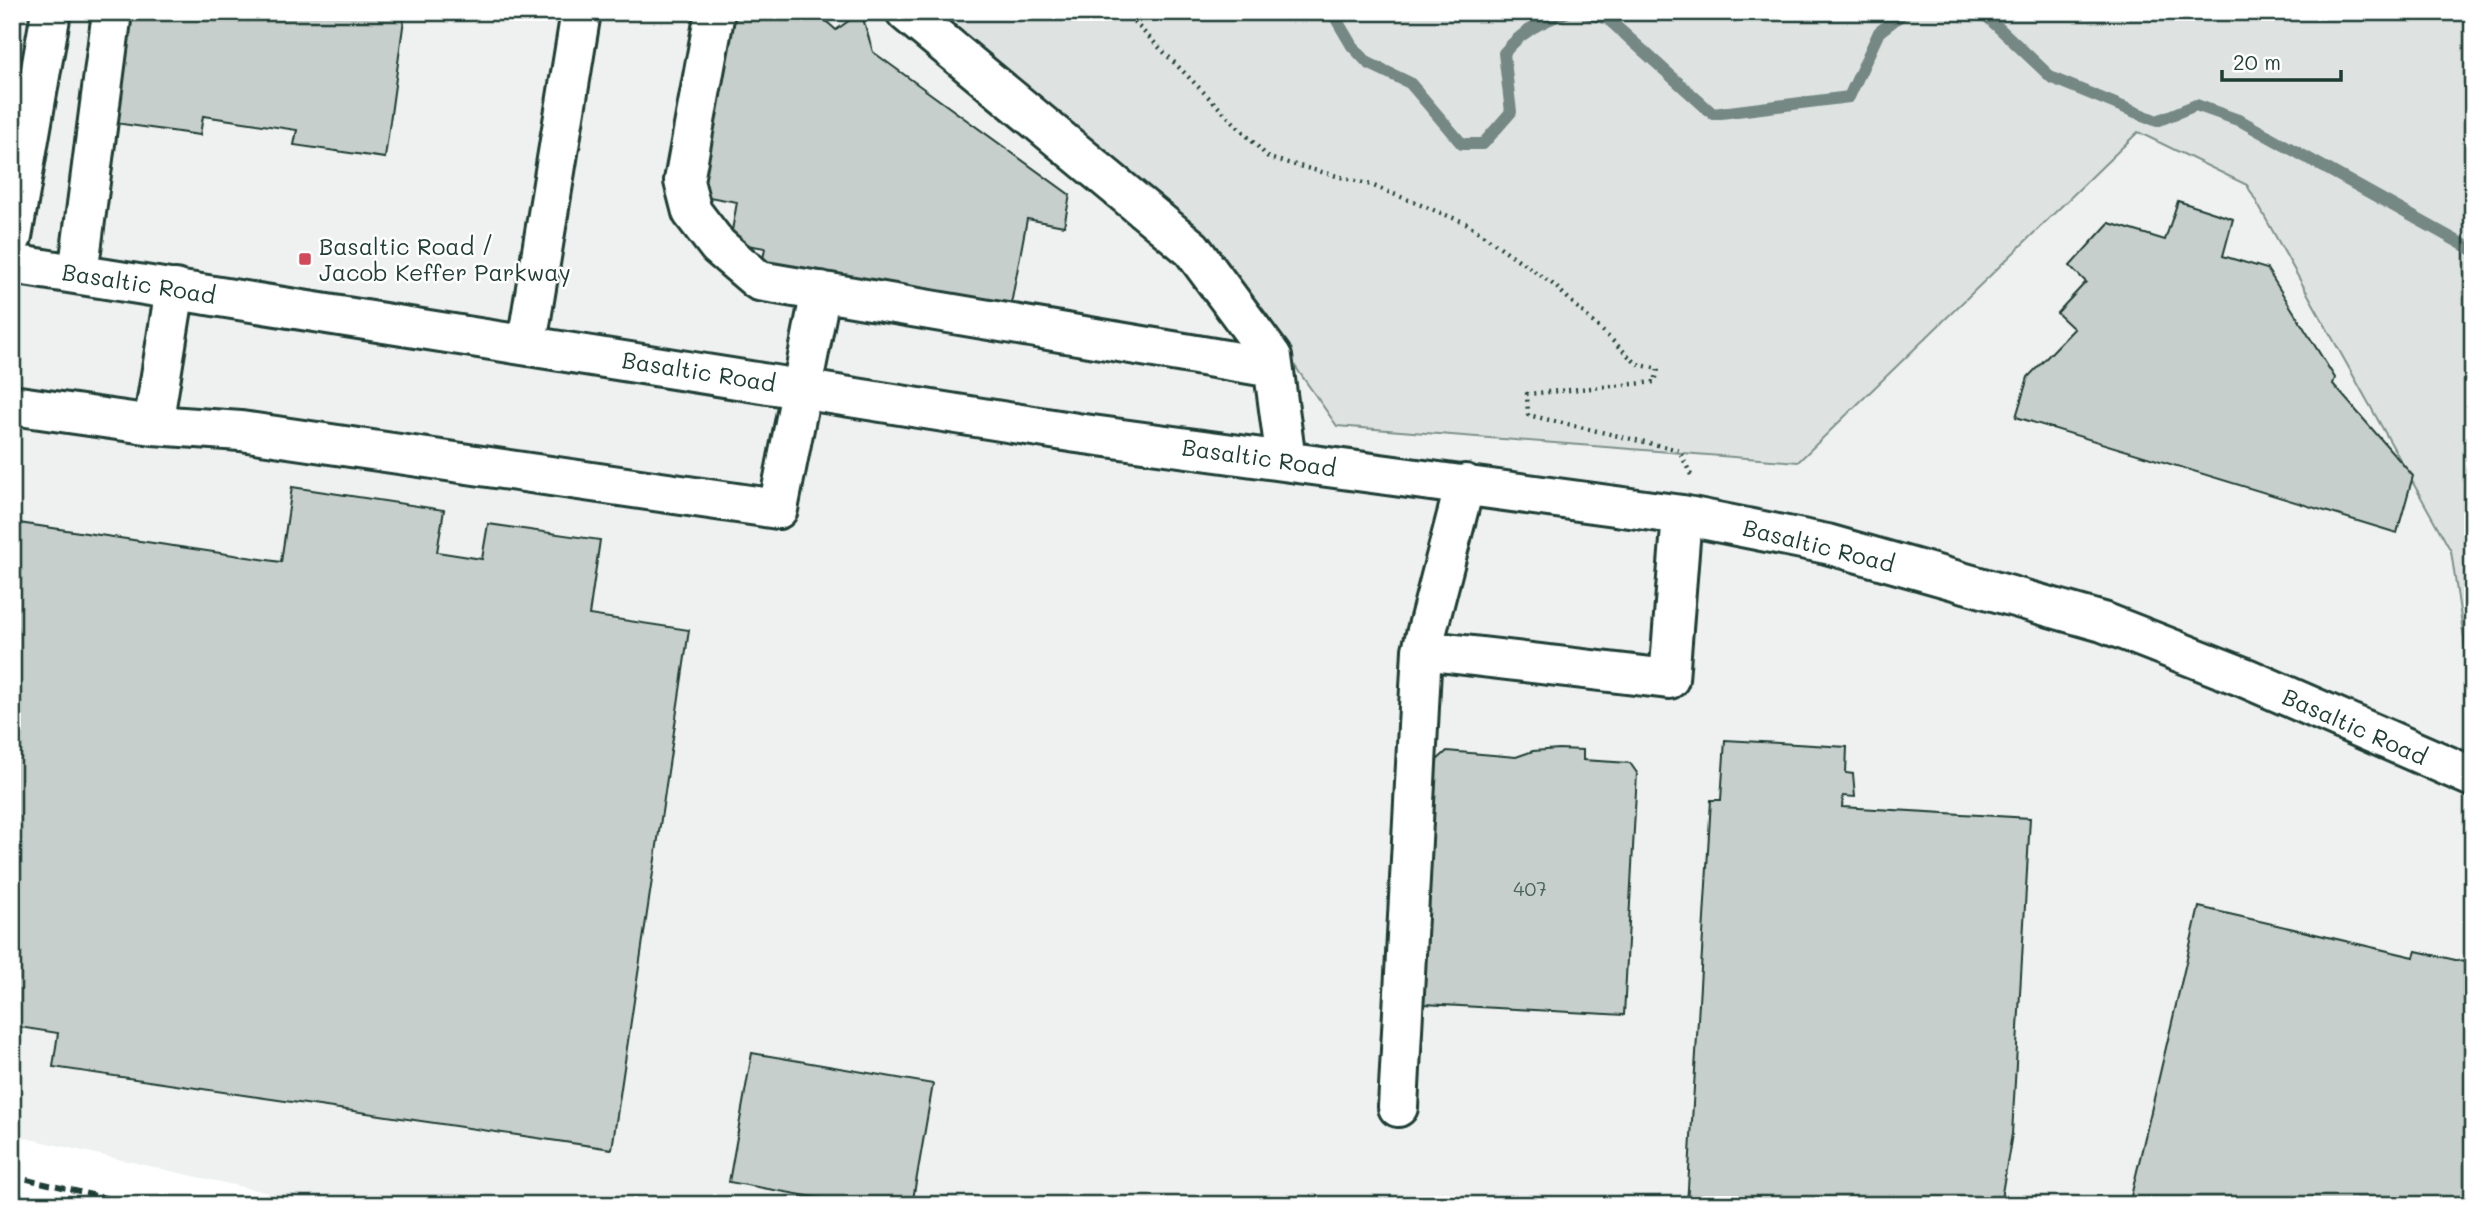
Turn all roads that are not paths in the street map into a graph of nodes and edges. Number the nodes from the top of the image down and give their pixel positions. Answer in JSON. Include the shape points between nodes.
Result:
{"nodes":[{"id":1,"x":51,"y":12,"type":"edge"},
{"id":2,"x":112,"y":12,"type":"edge"},
{"id":3,"x":581,"y":12,"type":"edge"},
{"id":4,"x":715,"y":12,"type":"edge"},
{"id":5,"x":906,"y":12,"type":"edge"},
{"id":6,"x":12,"y":237,"type":"edge"},
{"id":7,"x":12,"y":264,"type":"edge"},
{"id":8,"x":78,"y":274,"type":"junction"},
{"id":9,"x":175,"y":289,"type":"junction"},
{"id":10,"x":821,"y":291,"type":"junction"},
{"id":11,"x":527,"y":343,"type":"junction"},
{"id":12,"x":1273,"y":368,"type":"junction"},
{"id":13,"x":802,"y":388,"type":"junction"},
{"id":14,"x":12,"y":405,"type":"edge"},
{"id":15,"x":153,"y":425,"type":"junction"},
{"id":16,"x":1286,"y":461,"type":"junction"},
{"id":17,"x":1465,"y":484,"type":"junction"},
{"id":18,"x":1688,"y":499,"type":"junction"},
{"id":19,"x":1422,"y":650,"type":"junction"},
{"id":20,"x":2473,"y":777,"type":"edge"},
{"id":21,"x":1398,"y":1107,"type":"dead end"}],
"edges":[{"from":1,"to":6,"type":"street"},
{"from":2,"to":8,"type":"street"},
{"from":3,"to":11,"type":"street"},
{"from":4,"to":10,"type":"street","via":[[684,181],[692,212],[718,246],[759,281]]},
{"from":5,"to":12,"type":"street","via":[[1192,249],[1272,357]]},
{"from":7,"to":8,"type":"street","name":"Basaltic Road"},
{"from":8,"to":9,"type":"street","name":"Basaltic Road"},
{"from":9,"to":11,"type":"street","name":"Basaltic Road"},
{"from":9,"to":15,"type":"street"},
{"from":10,"to":12,"type":"street"},
{"from":10,"to":13,"type":"street"},
{"from":11,"to":13,"type":"street","name":"Basaltic Road"},
{"from":12,"to":16,"type":"street"},
{"from":13,"to":15,"type":"street","via":[[778,509],[241,431]]},
{"from":13,"to":16,"type":"street","name":"Basaltic Road"},
{"from":14,"to":15,"type":"street"},
{"from":16,"to":17,"type":"street","name":"Basaltic Road"},
{"from":17,"to":18,"type":"street","name":"Basaltic Road"},
{"from":17,"to":19,"type":"street"},
{"from":18,"to":19,"type":"street","via":[[1669,679]]},
{"from":18,"to":20,"type":"street","name":"Basaltic Road","via":[[2103,622],[2246,678]]},
{"from":19,"to":21,"type":"street"}]}
